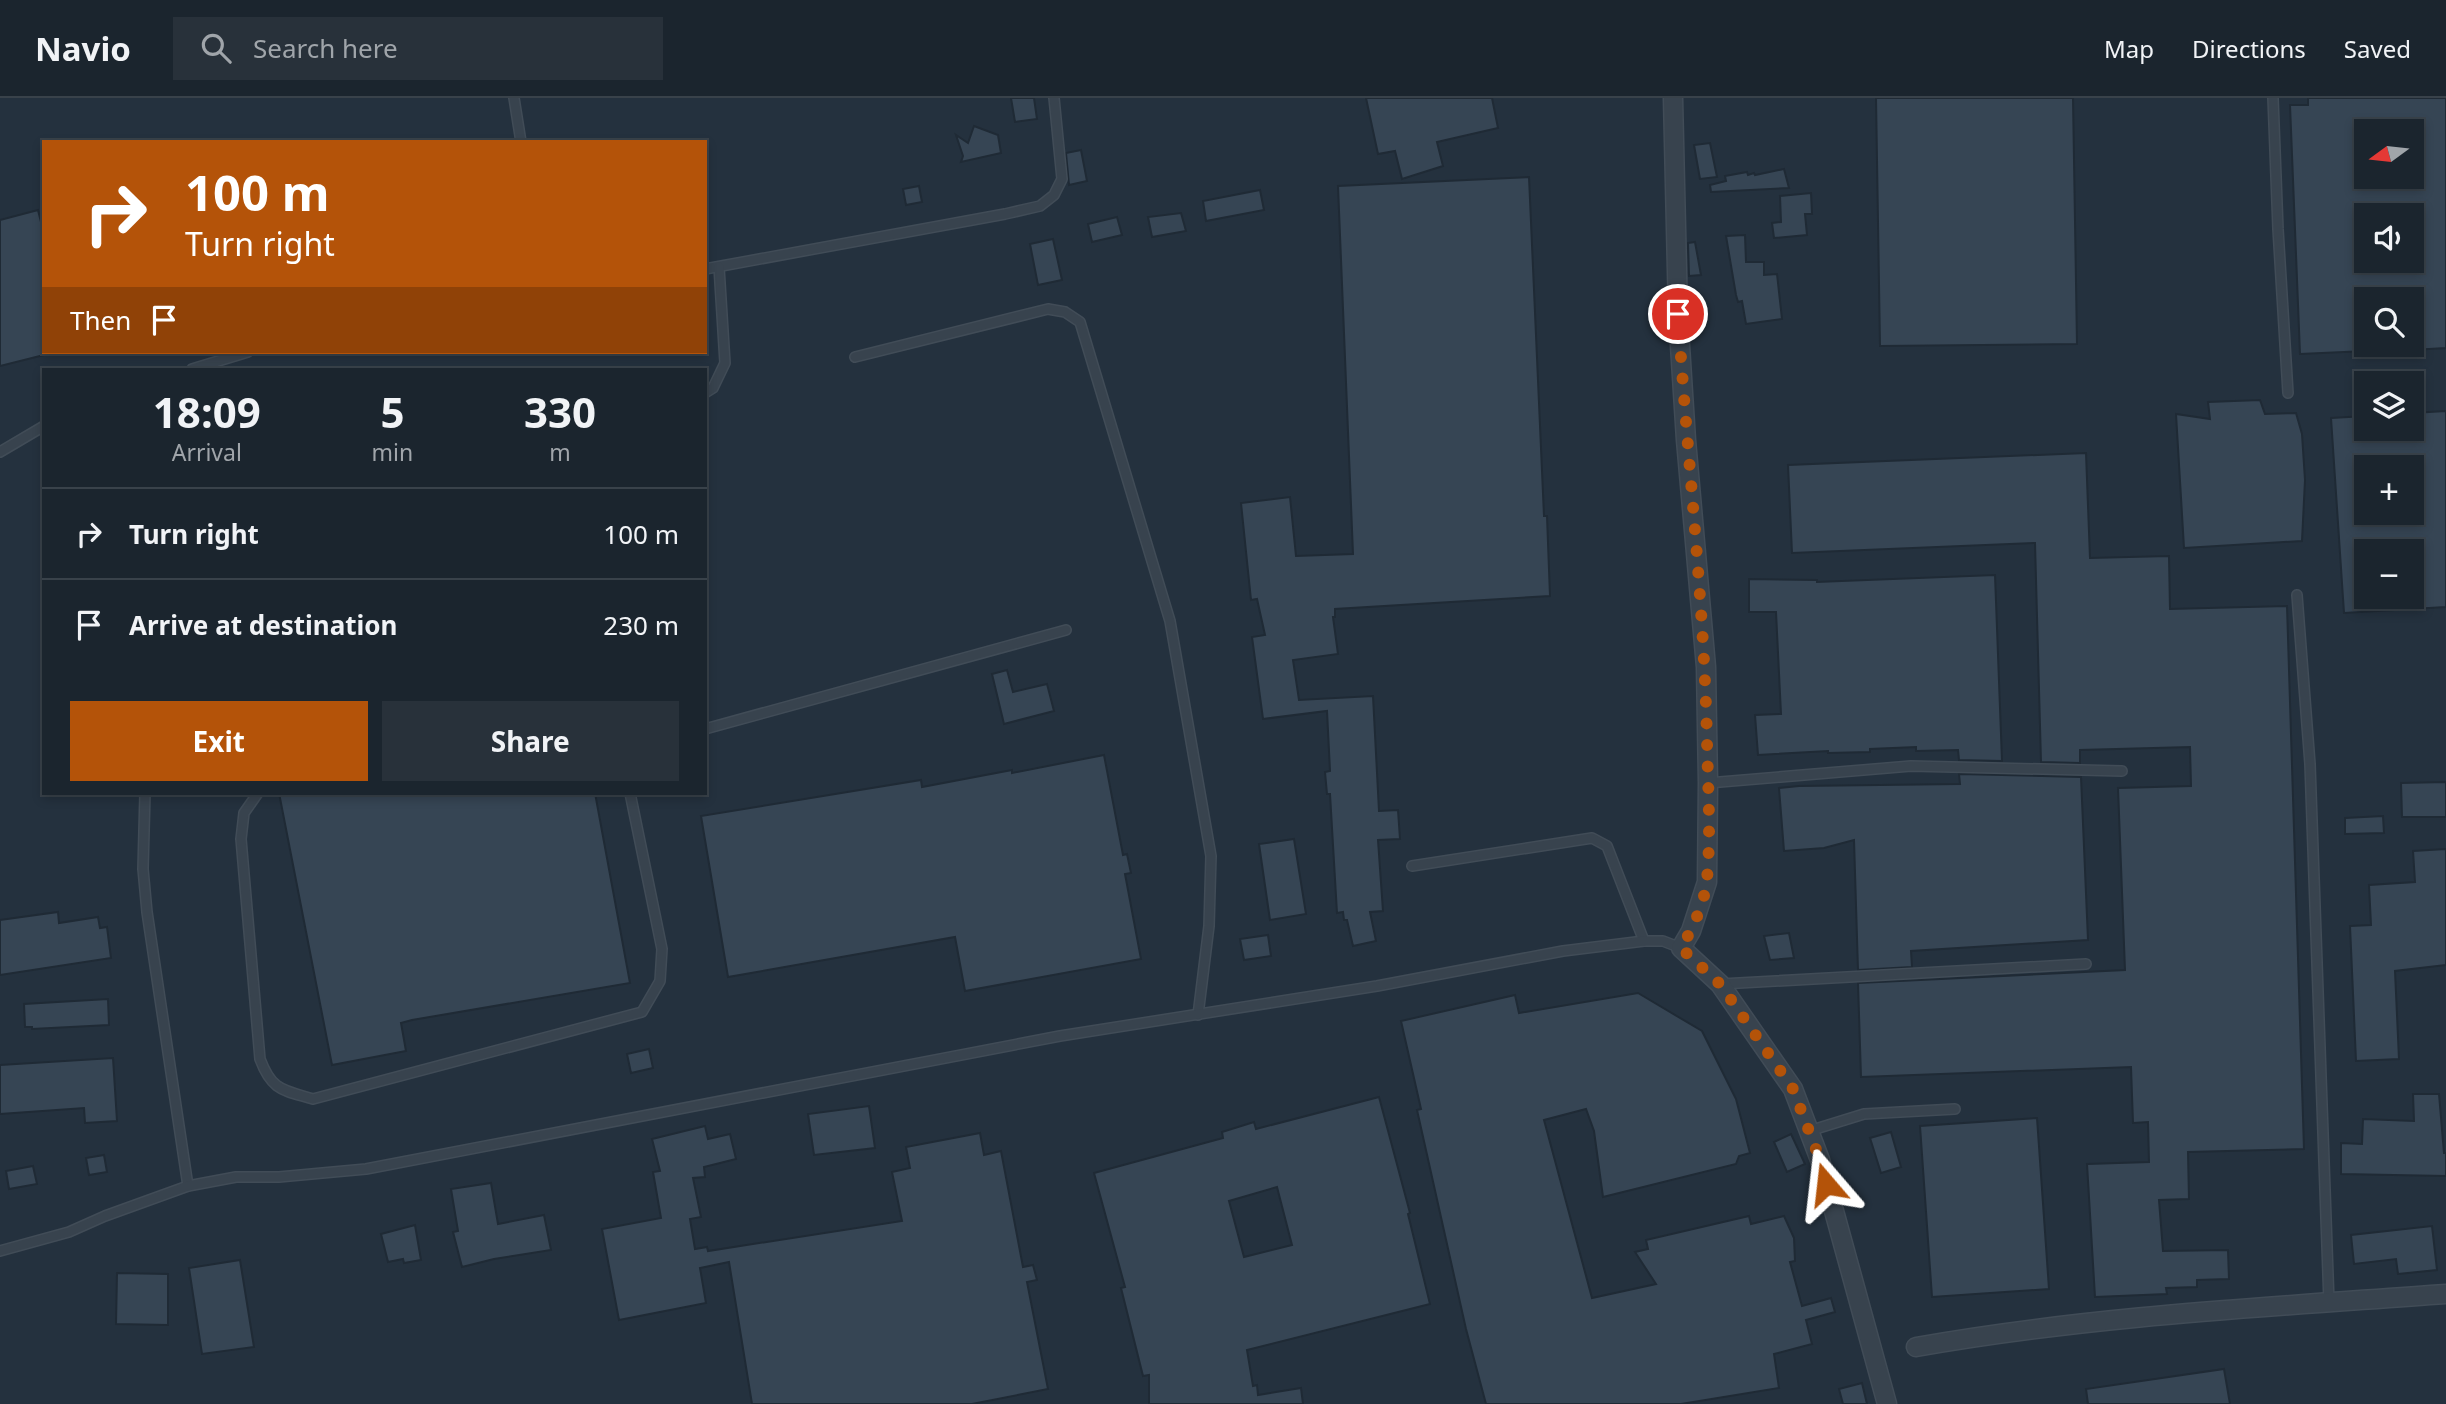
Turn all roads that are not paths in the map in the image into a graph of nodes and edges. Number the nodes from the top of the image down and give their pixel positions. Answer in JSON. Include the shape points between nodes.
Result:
{"nodes":[{"id":1,"x":514,"y":98,"type":"edge"},
{"id":2,"x":1054,"y":98,"type":"edge"},
{"id":3,"x":1673,"y":98,"type":"edge"},
{"id":4,"x":2273,"y":98,"type":"edge"},
{"id":5,"x":521,"y":140,"type":"edge"},
{"id":6,"x":719,"y":267,"type":"junction"},
{"id":7,"x":707,"y":269,"type":"edge"},
{"id":8,"x":241,"y":354,"type":"edge"},
{"id":9,"x":855,"y":357,"type":"dead end"},
{"id":10,"x":195,"y":368,"type":"edge"},
{"id":11,"x":707,"y":392,"type":"edge"},
{"id":12,"x":2288,"y":393,"type":"dead end"},
{"id":13,"x":42,"y":427,"type":"edge"},
{"id":14,"x":0,"y":452,"type":"edge"},
{"id":15,"x":2297,"y":595,"type":"dead end"},
{"id":16,"x":1066,"y":630,"type":"dead end"},
{"id":17,"x":707,"y":728,"type":"edge"},
{"id":18,"x":2122,"y":771,"type":"dead end"},
{"id":19,"x":1708,"y":783,"type":"junction"},
{"id":20,"x":145,"y":795,"type":"edge"},
{"id":21,"x":257,"y":795,"type":"edge"},
{"id":22,"x":630,"y":795,"type":"edge"},
{"id":23,"x":1412,"y":866,"type":"dead end"},
{"id":24,"x":1643,"y":941,"type":"junction"},
{"id":25,"x":1681,"y":948,"type":"junction"},
{"id":26,"x":2086,"y":964,"type":"dead end"},
{"id":27,"x":1720,"y":984,"type":"junction"},
{"id":28,"x":1198,"y":1015,"type":"junction"},
{"id":29,"x":1955,"y":1109,"type":"dead end"},
{"id":30,"x":1809,"y":1131,"type":"junction"},
{"id":31,"x":188,"y":1185,"type":"junction"},
{"id":32,"x":0,"y":1251,"type":"edge"},
{"id":33,"x":2446,"y":1294,"type":"edge"},
{"id":34,"x":2329,"y":1303,"type":"junction"},
{"id":35,"x":1916,"y":1347,"type":"dead end"},
{"id":36,"x":1887,"y":1404,"type":"edge"}],
"edges":[{"from":1,"to":5,"type":"lane"},
{"from":2,"to":6,"type":"lane","via":[[1062,179],[1054,195],[1040,206]]},
{"from":3,"to":19,"type":"street","via":[[1678,314],[1706,667]]},
{"from":4,"to":12,"type":"lane"},
{"from":6,"to":7,"type":"lane"},
{"from":6,"to":11,"type":"lane","via":[[725,363]]},
{"from":8,"to":10,"type":"lane"},
{"from":9,"to":28,"type":"lane","via":[[1048,309],[1065,312],[1080,322],[1170,621],[1211,856],[1209,926]]},
{"from":13,"to":14,"type":"lane"},
{"from":15,"to":34,"type":"lane","via":[[2309,764]]},
{"from":16,"to":17,"type":"lane"},
{"from":18,"to":19,"type":"lane","via":[[1911,766]]},
{"from":19,"to":25,"type":"street","via":[[1707,881]]},
{"from":20,"to":31,"type":"lane","via":[[146,912]]},
{"from":21,"to":22,"type":"lane","via":[[244,813],[241,839],[260,1059],[267,1077],[280,1089],[313,1099],[642,1012],[660,981],[662,949]]},
{"from":23,"to":24,"type":"lane","via":[[1592,838],[1607,846]]},
{"from":24,"to":25,"type":"lane","via":[[1663,941]]},
{"from":24,"to":28,"type":"lane"},
{"from":25,"to":27,"type":"street"},
{"from":26,"to":27,"type":"lane"},
{"from":27,"to":30,"type":"street","via":[[1793,1089]]},
{"from":28,"to":31,"type":"lane","via":[[1060,1036],[366,1169],[236,1177]]},
{"from":29,"to":30,"type":"lane","via":[[1864,1114]]},
{"from":30,"to":36,"type":"street"},
{"from":31,"to":32,"type":"lane","via":[[69,1232]]},
{"from":33,"to":34,"type":"street"},
{"from":34,"to":35,"type":"street","via":[[2045,1328]]}]}
